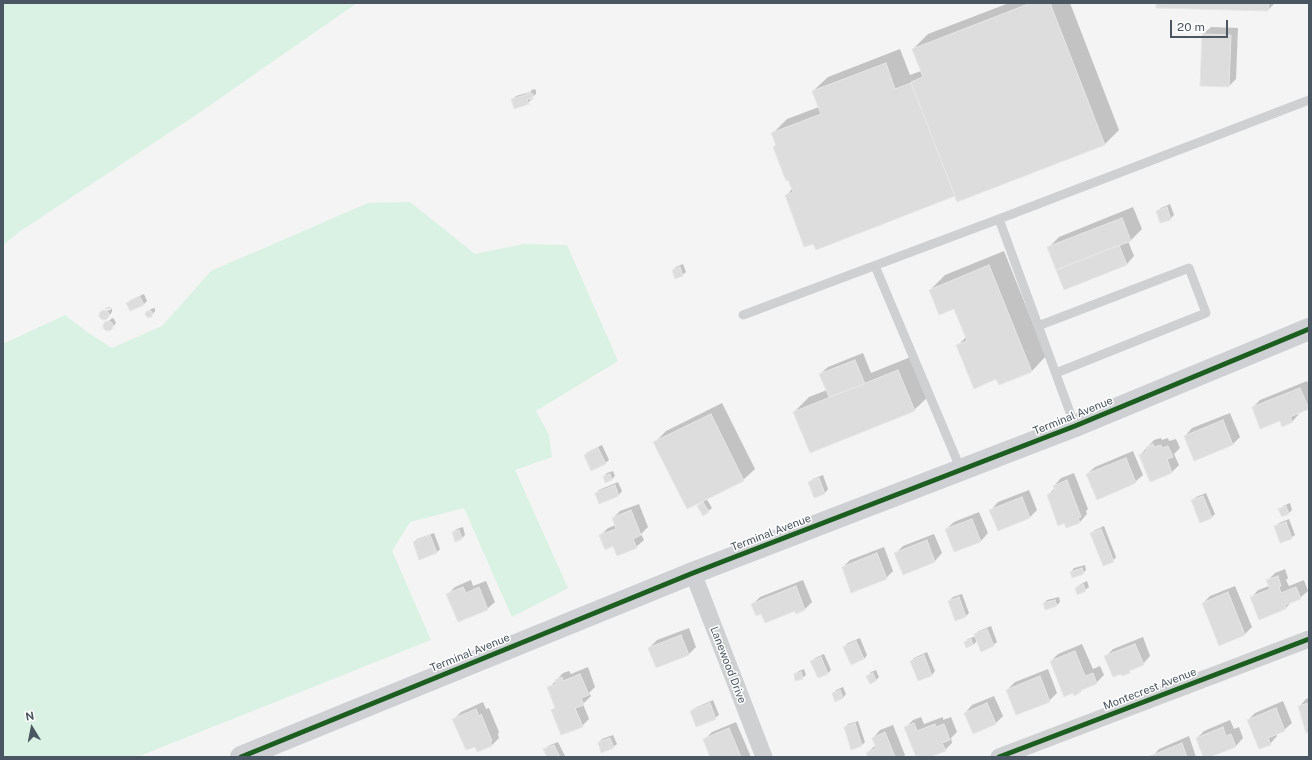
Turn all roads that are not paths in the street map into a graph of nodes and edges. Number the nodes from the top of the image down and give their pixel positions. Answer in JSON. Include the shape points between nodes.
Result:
{"nodes":[{"id":1,"x":1309,"y":100,"type":"edge"},
{"id":2,"x":999,"y":219,"type":"junction"},
{"id":3,"x":875,"y":266,"type":"junction"},
{"id":4,"x":743,"y":316,"type":"dead end"},
{"id":5,"x":1038,"y":326,"type":"junction"},
{"id":6,"x":1309,"y":330,"type":"edge"},
{"id":7,"x":1056,"y":373,"type":"junction"},
{"id":8,"x":1075,"y":426,"type":"junction"},
{"id":9,"x":961,"y":470,"type":"junction"},
{"id":10,"x":693,"y":573,"type":"junction"},
{"id":11,"x":1309,"y":639,"type":"edge"},
{"id":12,"x":240,"y":757,"type":"edge"},
{"id":13,"x":764,"y":757,"type":"edge"},
{"id":14,"x":999,"y":757,"type":"edge"}],
"edges":[{"from":1,"to":2,"type":"lane"},
{"from":2,"to":3,"type":"lane"},
{"from":2,"to":5,"type":"lane"},
{"from":3,"to":4,"type":"lane"},
{"from":3,"to":9,"type":"lane"},
{"from":5,"to":7,"type":"lane"},
{"from":5,"to":7,"type":"lane","via":[[1189,268],[1206,313]]},
{"from":6,"to":8,"type":"street","name":"Terminal Avenue"},
{"from":7,"to":8,"type":"lane"},
{"from":8,"to":9,"type":"street","name":"Terminal Avenue"},
{"from":9,"to":10,"type":"street","name":"Terminal Avenue"},
{"from":10,"to":12,"type":"street","name":"Terminal Avenue"},
{"from":10,"to":13,"type":"street","name":"Lanewood Drive"},
{"from":11,"to":14,"type":"street","name":"Montecrest Avenue"}]}
